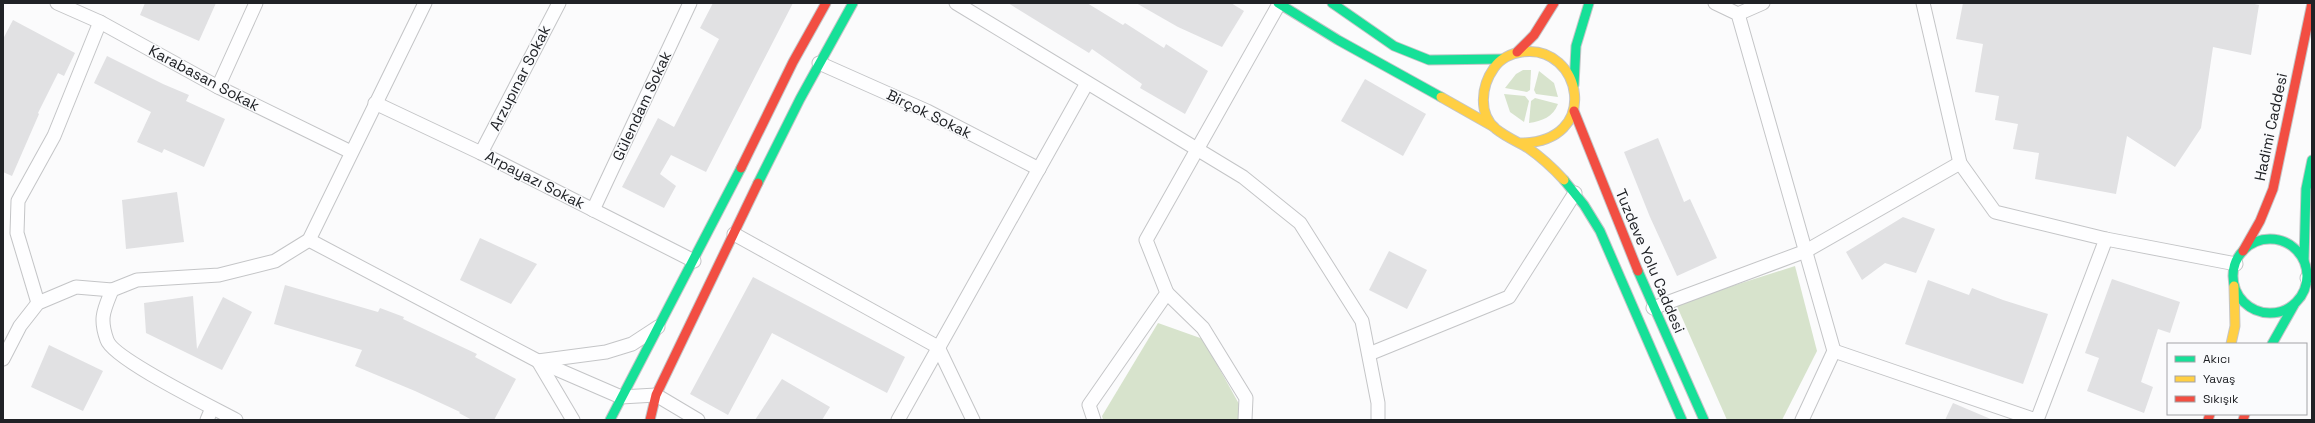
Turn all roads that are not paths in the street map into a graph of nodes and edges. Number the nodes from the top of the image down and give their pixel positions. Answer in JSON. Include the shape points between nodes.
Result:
{"nodes":[{"id":1,"x":57,"y":3,"type":"edge"},
{"id":2,"x":256,"y":3,"type":"edge"},
{"id":3,"x":425,"y":3,"type":"edge"},
{"id":4,"x":559,"y":3,"type":"edge"},
{"id":5,"x":690,"y":3,"type":"edge"},
{"id":6,"x":826,"y":3,"type":"edge"},
{"id":7,"x":853,"y":3,"type":"edge"},
{"id":8,"x":956,"y":3,"type":"edge"},
{"id":9,"x":1278,"y":3,"type":"edge"},
{"id":10,"x":1332,"y":3,"type":"edge"},
{"id":11,"x":1554,"y":3,"type":"edge"},
{"id":12,"x":1590,"y":3,"type":"edge"},
{"id":13,"x":1715,"y":3,"type":"edge"},
{"id":14,"x":1763,"y":3,"type":"edge"},
{"id":15,"x":1923,"y":3,"type":"edge"},
{"id":16,"x":2312,"y":3,"type":"edge"},
{"id":17,"x":1738,"y":14,"type":"junction"},
{"id":18,"x":100,"y":22,"type":"junction"},
{"id":19,"x":1517,"y":52,"type":"junction"},
{"id":20,"x":1502,"y":59,"type":"junction"},
{"id":21,"x":819,"y":63,"type":"junction"},
{"id":22,"x":1087,"y":83,"type":"junction"},
{"id":23,"x":1574,"y":85,"type":"junction"},
{"id":24,"x":218,"y":87,"type":"junction"},
{"id":25,"x":375,"y":103,"type":"junction"},
{"id":26,"x":1574,"y":111,"type":"junction"},
{"id":27,"x":1494,"y":127,"type":"junction"},
{"id":28,"x":1519,"y":143,"type":"junction"},
{"id":29,"x":1196,"y":149,"type":"junction"},
{"id":30,"x":351,"y":152,"type":"junction"},
{"id":31,"x":481,"y":152,"type":"junction"},
{"id":32,"x":2312,"y":160,"type":"edge"},
{"id":33,"x":1960,"y":163,"type":"junction"},
{"id":34,"x":1038,"y":169,"type":"junction"},
{"id":35,"x":1575,"y":193,"type":"junction"},
{"id":36,"x":593,"y":210,"type":"junction"},
{"id":37,"x":734,"y":234,"type":"junction"},
{"id":38,"x":2106,"y":239,"type":"junction"},
{"id":39,"x":309,"y":240,"type":"junction"},
{"id":40,"x":2243,"y":251,"type":"junction"},
{"id":41,"x":1806,"y":252,"type":"junction"},
{"id":42,"x":2304,"y":260,"type":"junction"},
{"id":43,"x":694,"y":261,"type":"junction"},
{"id":44,"x":2236,"y":264,"type":"junction"},
{"id":45,"x":2309,"y":278,"type":"edge"},
{"id":46,"x":2234,"y":285,"type":"junction"},
{"id":47,"x":112,"y":290,"type":"junction"},
{"id":48,"x":1167,"y":293,"type":"junction"},
{"id":49,"x":38,"y":303,"type":"junction"},
{"id":50,"x":2294,"y":305,"type":"junction"},
{"id":51,"x":1653,"y":308,"type":"junction"},
{"id":52,"x":658,"y":328,"type":"junction"},
{"id":53,"x":2231,"y":343,"type":"edge"},
{"id":54,"x":2273,"y":343,"type":"edge"},
{"id":55,"x":938,"y":347,"type":"junction"},
{"id":56,"x":1834,"y":351,"type":"junction"},
{"id":57,"x":1369,"y":354,"type":"junction"},
{"id":58,"x":3,"y":360,"type":"edge"},
{"id":59,"x":538,"y":361,"type":"junction"},
{"id":60,"x":656,"y":396,"type":"junction"},
{"id":61,"x":622,"y":397,"type":"junction"},
{"id":62,"x":212,"y":408,"type":"junction"},
{"id":63,"x":207,"y":420,"type":"edge"},
{"id":64,"x":236,"y":420,"type":"edge"},
{"id":65,"x":573,"y":420,"type":"edge"},
{"id":66,"x":610,"y":420,"type":"edge"},
{"id":67,"x":650,"y":420,"type":"edge"},
{"id":68,"x":698,"y":420,"type":"edge"},
{"id":69,"x":898,"y":420,"type":"edge"},
{"id":70,"x":973,"y":420,"type":"edge"},
{"id":71,"x":1094,"y":420,"type":"edge"},
{"id":72,"x":1246,"y":420,"type":"edge"},
{"id":73,"x":1378,"y":420,"type":"edge"},
{"id":74,"x":1682,"y":420,"type":"edge"},
{"id":75,"x":1704,"y":420,"type":"edge"},
{"id":76,"x":1802,"y":420,"type":"edge"},
{"id":77,"x":2036,"y":420,"type":"edge"}],
"edges":[{"from":1,"to":18,"type":"street","name":"Karabasan Sokak"},
{"from":2,"to":24,"type":"street"},
{"from":3,"to":25,"type":"street"},
{"from":4,"to":31,"type":"street","name":"Arzupınar Sokak"},
{"from":5,"to":36,"type":"street","name":"Gülendam Sokak"},
{"from":6,"to":43,"type":"main road","via":[[792,62]]},
{"from":7,"to":21,"type":"main road"},
{"from":8,"to":22,"type":"street"},
{"from":9,"to":27,"type":"main road","via":[[1338,40]]},
{"from":9,"to":29,"type":"street"},
{"from":10,"to":20,"type":"main road","via":[[1394,46],[1429,60]]},
{"from":11,"to":19,"type":"main road","via":[[1534,35]]},
{"from":12,"to":23,"type":"main road","via":[[1576,46]]},
{"from":13,"to":17,"type":"street"},
{"from":14,"to":17,"type":"street"},
{"from":15,"to":33,"type":"street"},
{"from":16,"to":40,"type":"main road","name":"Hadimi Caddesi","via":[[2273,189],[2260,221]]},
{"from":17,"to":41,"type":"street"},
{"from":18,"to":24,"type":"street","name":"Karabasan Sokak"},
{"from":18,"to":49,"type":"street","via":[[54,136],[18,201],[17,233]]},
{"from":19,"to":20,"type":"main road"},
{"from":19,"to":23,"type":"main road","via":[[1529,51],[1552,57],[1565,69]]},
{"from":20,"to":27,"type":"main road","via":[[1491,70],[1484,84],[1486,114]]},
{"from":21,"to":34,"type":"street","name":"Birçok Sokak","via":[[927,111]]},
{"from":21,"to":37,"type":"main road"},
{"from":22,"to":29,"type":"street"},
{"from":22,"to":34,"type":"street"},
{"from":23,"to":26,"type":"main road"},
{"from":24,"to":30,"type":"street","name":"Karabasan Sokak"},
{"from":25,"to":30,"type":"street"},
{"from":25,"to":31,"type":"street","name":"Arpayazı Sokak"},
{"from":26,"to":28,"type":"main road","via":[[1568,123],[1552,137],[1533,144]]},
{"from":26,"to":51,"type":"main road","name":"Tuzdeve Yolu Caddesi"},
{"from":27,"to":28,"type":"main road","via":[[1505,137]]},
{"from":28,"to":35,"type":"main road","via":[[1547,164]]},
{"from":29,"to":48,"type":"street","via":[[1146,240]]},
{"from":29,"to":57,"type":"street","via":[[1243,177],[1300,223],[1362,321]]},
{"from":30,"to":39,"type":"street"},
{"from":31,"to":36,"type":"street","name":"Arpayazı Sokak"},
{"from":32,"to":42,"type":"main road","via":[[2306,189]]},
{"from":33,"to":38,"type":"street","via":[[1995,212]]},
{"from":33,"to":41,"type":"street"},
{"from":34,"to":55,"type":"street"},
{"from":35,"to":57,"type":"street","via":[[1509,297]]},
{"from":35,"to":74,"type":"main road","via":[[1601,233]]},
{"from":36,"to":43,"type":"street","name":"Arpayazı Sokak"},
{"from":37,"to":55,"type":"street"},
{"from":37,"to":60,"type":"main road"},
{"from":38,"to":44,"type":"street"},
{"from":38,"to":77,"type":"street"},
{"from":39,"to":47,"type":"street","via":[[275,261],[219,275],[137,280]]},
{"from":39,"to":59,"type":"street"},
{"from":40,"to":42,"type":"main road","via":[[2252,244],[2276,239],[2297,250]]},
{"from":40,"to":44,"type":"main road"},
{"from":41,"to":51,"type":"street"},
{"from":41,"to":56,"type":"street"},
{"from":42,"to":45,"type":"main road"},
{"from":43,"to":52,"type":"main road"},
{"from":44,"to":46,"type":"main road"},
{"from":45,"to":50,"type":"main road","via":[[2302,296]]},
{"from":46,"to":50,"type":"main road","via":[[2239,296],[2259,311],[2283,311]]},
{"from":46,"to":53,"type":"main road","via":[[2235,326]]},
{"from":47,"to":49,"type":"street","via":[[76,287]]},
{"from":47,"to":62,"type":"street","via":[[102,316],[107,342],[123,357]]},
{"from":48,"to":71,"type":"street","via":[[1089,405]]},
{"from":48,"to":72,"type":"street","via":[[1203,328],[1246,398]]},
{"from":49,"to":58,"type":"street","via":[[20,326]]},
{"from":50,"to":54,"type":"main road"},
{"from":51,"to":75,"type":"main road","name":"Tuzdeve Yolu Caddesi"},
{"from":52,"to":59,"type":"street","via":[[632,344],[606,352]]},
{"from":52,"to":61,"type":"main road"},
{"from":55,"to":69,"type":"street"},
{"from":55,"to":70,"type":"street"},
{"from":56,"to":76,"type":"street"},
{"from":56,"to":77,"type":"street"},
{"from":57,"to":73,"type":"street","via":[[1378,403]]},
{"from":59,"to":61,"type":"street"},
{"from":59,"to":65,"type":"street"},
{"from":60,"to":61,"type":"street"},
{"from":60,"to":67,"type":"main road"},
{"from":60,"to":68,"type":"street"},
{"from":61,"to":66,"type":"main road"},
{"from":62,"to":63,"type":"street"},
{"from":62,"to":64,"type":"street"}]}
